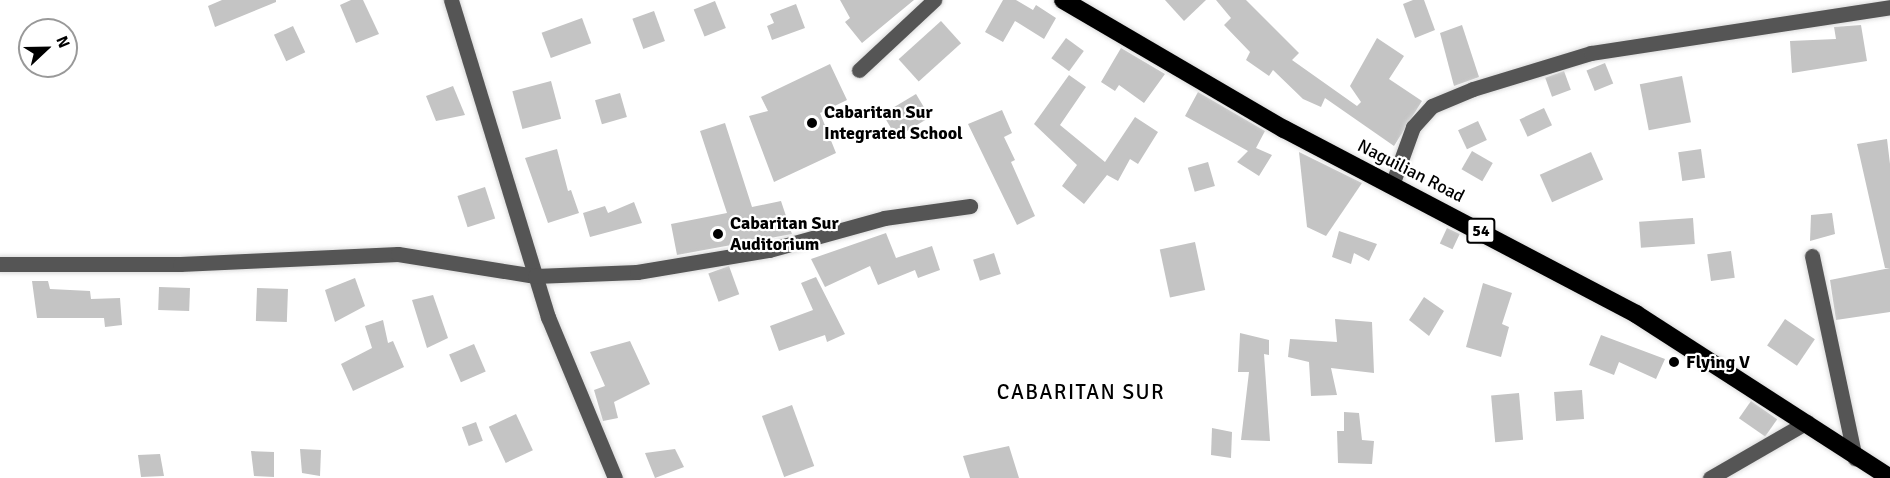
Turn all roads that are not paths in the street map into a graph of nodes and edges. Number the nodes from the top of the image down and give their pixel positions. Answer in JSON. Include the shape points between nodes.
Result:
{"nodes":[{"id":1,"x":451,"y":0,"type":"edge"},
{"id":2,"x":934,"y":0,"type":"edge"},
{"id":3,"x":1063,"y":0,"type":"edge"},
{"id":4,"x":1890,"y":7,"type":"edge"},
{"id":5,"x":859,"y":70,"type":"dead end"},
{"id":6,"x":1392,"y":186,"type":"junction"},
{"id":7,"x":970,"y":206,"type":"dead end"},
{"id":8,"x":1812,"y":256,"type":"dead end"},
{"id":9,"x":0,"y":264,"type":"edge"},
{"id":10,"x":535,"y":276,"type":"junction"},
{"id":11,"x":1807,"y":422,"type":"junction"},
{"id":12,"x":1855,"y":458,"type":"junction"},
{"id":13,"x":615,"y":478,"type":"edge"},
{"id":14,"x":1710,"y":478,"type":"edge"},
{"id":15,"x":1890,"y":478,"type":"edge"}],
"edges":[{"from":1,"to":10,"type":"street"},
{"from":2,"to":5,"type":"street"},
{"from":3,"to":6,"type":"highway","name":"Naguilian Road","number":"54"},
{"from":4,"to":6,"type":"street","via":[[1591,53],[1473,89],[1432,106],[1413,127]]},
{"from":6,"to":11,"type":"highway","name":"Naguilian Road","number":"54","via":[[1636,314]]},
{"from":7,"to":10,"type":"street","via":[[884,218],[769,250],[637,272]]},
{"from":8,"to":12,"type":"street"},
{"from":9,"to":10,"type":"street","via":[[180,264],[398,254]]},
{"from":10,"to":13,"type":"street","via":[[561,350]]},
{"from":11,"to":12,"type":"highway","name":"Naguilian Road","number":"54"},
{"from":11,"to":14,"type":"street"},
{"from":12,"to":15,"type":"highway","name":"Naguilian Road","number":"54"}]}
